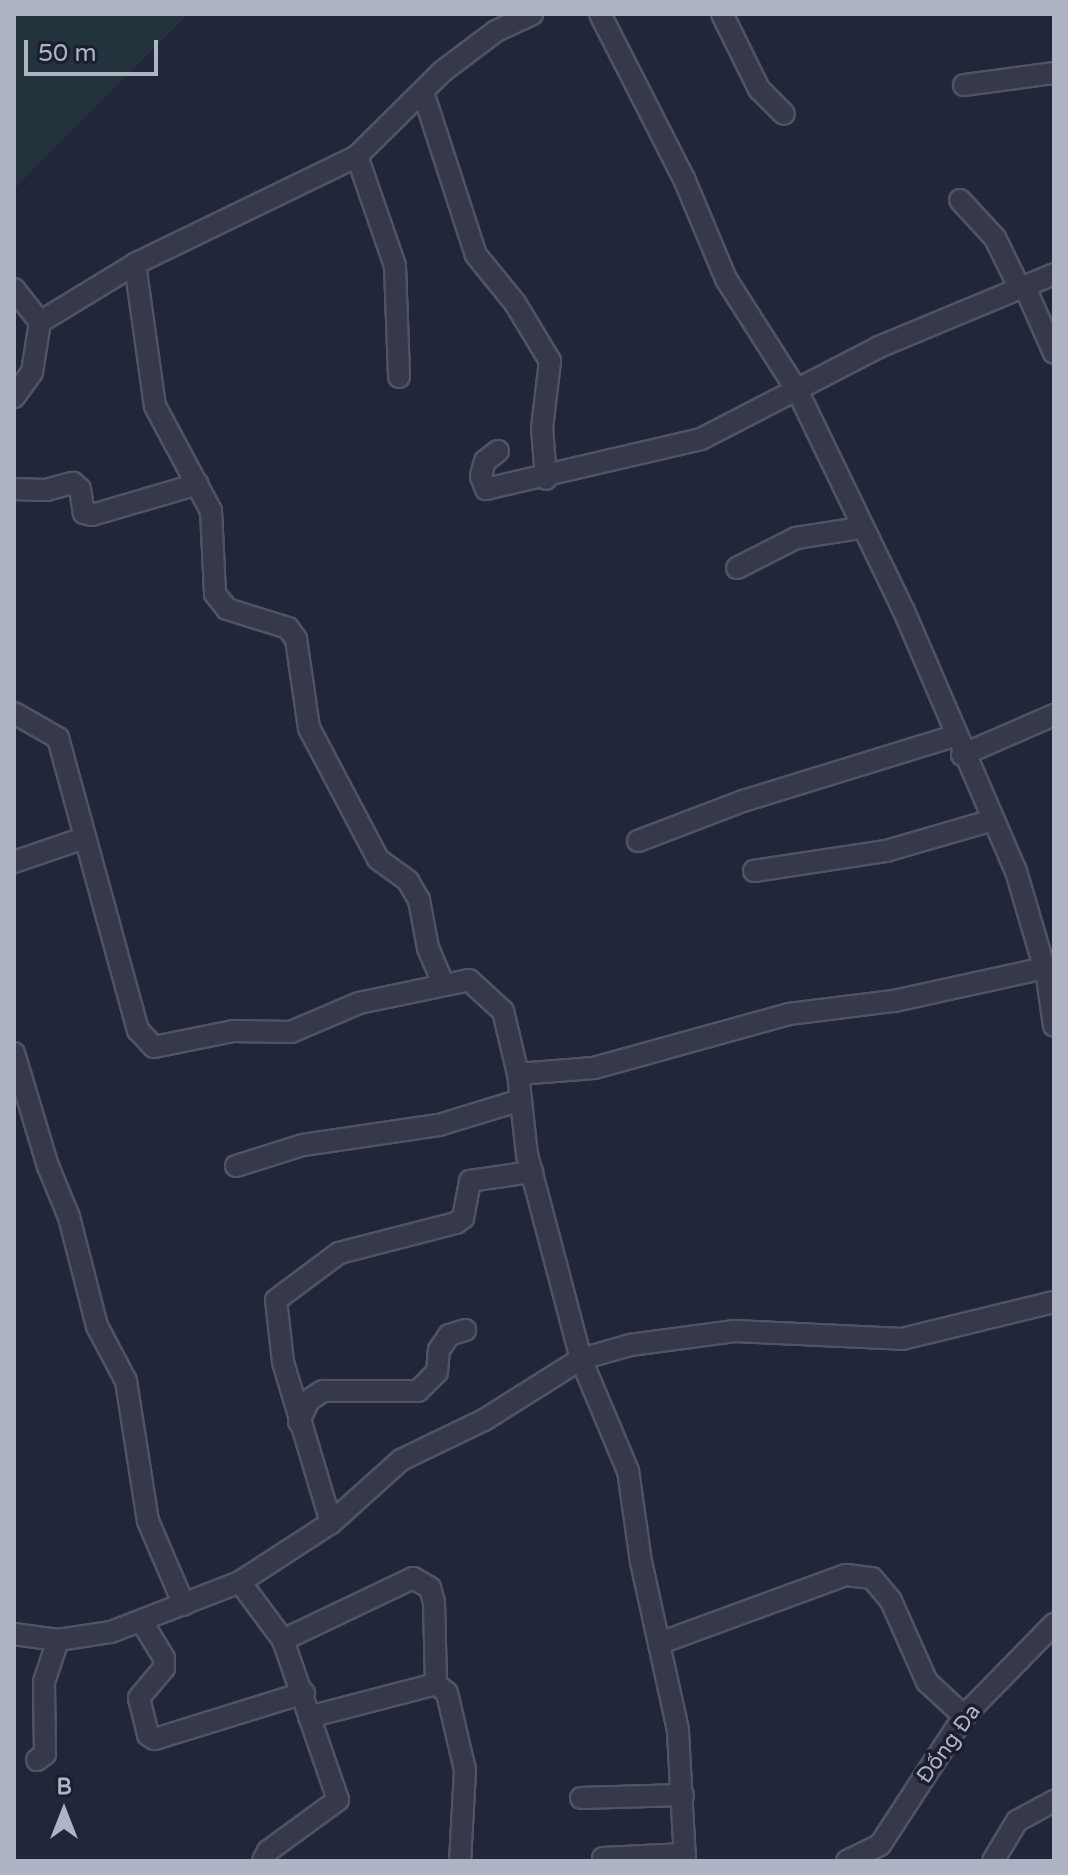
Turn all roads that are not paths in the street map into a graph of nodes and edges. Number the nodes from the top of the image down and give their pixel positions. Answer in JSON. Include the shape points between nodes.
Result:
{"nodes":[{"id":1,"x":532,"y":14,"type":"edge"},
{"id":2,"x":600,"y":14,"type":"edge"},
{"id":3,"x":722,"y":14,"type":"edge"},
{"id":4,"x":1054,"y":73,"type":"edge"},
{"id":5,"x":964,"y":85,"type":"dead end"},
{"id":6,"x":423,"y":92,"type":"junction"},
{"id":7,"x":784,"y":114,"type":"dead end"},
{"id":8,"x":357,"y":156,"type":"junction"},
{"id":9,"x":960,"y":200,"type":"dead end"},
{"id":10,"x":135,"y":264,"type":"junction"},
{"id":11,"x":1054,"y":274,"type":"edge"},
{"id":12,"x":1022,"y":286,"type":"junction"},
{"id":13,"x":14,"y":289,"type":"edge"},
{"id":14,"x":40,"y":322,"type":"junction"},
{"id":15,"x":1054,"y":353,"type":"edge"},
{"id":16,"x":399,"y":377,"type":"dead end"},
{"id":17,"x":798,"y":392,"type":"junction"},
{"id":18,"x":14,"y":397,"type":"edge"},
{"id":19,"x":498,"y":451,"type":"dead end"},
{"id":20,"x":546,"y":479,"type":"junction"},
{"id":21,"x":198,"y":484,"type":"junction"},
{"id":22,"x":14,"y":489,"type":"edge"},
{"id":23,"x":860,"y":528,"type":"junction"},
{"id":24,"x":737,"y":568,"type":"dead end"},
{"id":25,"x":14,"y":713,"type":"edge"},
{"id":26,"x":1054,"y":715,"type":"edge"},
{"id":27,"x":958,"y":746,"type":"junction"},
{"id":28,"x":993,"y":820,"type":"junction"},
{"id":29,"x":84,"y":838,"type":"junction"},
{"id":30,"x":638,"y":841,"type":"dead end"},
{"id":31,"x":14,"y":862,"type":"edge"},
{"id":32,"x":754,"y":871,"type":"dead end"},
{"id":33,"x":1045,"y":968,"type":"junction"},
{"id":34,"x":443,"y":984,"type":"junction"},
{"id":35,"x":1054,"y":1026,"type":"edge"},
{"id":36,"x":14,"y":1053,"type":"edge"},
{"id":37,"x":518,"y":1074,"type":"junction"},
{"id":38,"x":521,"y":1100,"type":"junction"},
{"id":39,"x":236,"y":1166,"type":"dead end"},
{"id":40,"x":532,"y":1172,"type":"junction"},
{"id":41,"x":1054,"y":1302,"type":"edge"},
{"id":42,"x":465,"y":1330,"type":"dead end"},
{"id":43,"x":581,"y":1359,"type":"junction"},
{"id":44,"x":299,"y":1422,"type":"junction"},
{"id":45,"x":331,"y":1523,"type":"junction"},
{"id":46,"x":240,"y":1582,"type":"junction"},
{"id":47,"x":184,"y":1605,"type":"junction"},
{"id":48,"x":142,"y":1622,"type":"junction"},
{"id":49,"x":1054,"y":1624,"type":"edge"},
{"id":50,"x":14,"y":1634,"type":"edge"},
{"id":51,"x":58,"y":1640,"type":"junction"},
{"id":52,"x":283,"y":1640,"type":"junction"},
{"id":53,"x":660,"y":1643,"type":"junction"},
{"id":54,"x":436,"y":1684,"type":"junction"},
{"id":55,"x":304,"y":1693,"type":"junction"},
{"id":56,"x":964,"y":1716,"type":"junction"},
{"id":57,"x":309,"y":1717,"type":"junction"},
{"id":58,"x":37,"y":1760,"type":"dead end"},
{"id":59,"x":683,"y":1795,"type":"junction"},
{"id":60,"x":581,"y":1798,"type":"dead end"},
{"id":61,"x":1054,"y":1801,"type":"edge"},
{"id":62,"x":603,"y":1858,"type":"dead end"},
{"id":63,"x":685,"y":1858,"type":"edge"},
{"id":64,"x":263,"y":1861,"type":"edge"},
{"id":65,"x":460,"y":1861,"type":"edge"},
{"id":66,"x":847,"y":1861,"type":"edge"},
{"id":67,"x":993,"y":1861,"type":"edge"}],
"edges":[{"from":1,"to":6,"type":"street","via":[[496,31]]},
{"from":2,"to":17,"type":"street","via":[[685,181],[726,279]]},
{"from":3,"to":7,"type":"street","via":[[759,89]]},
{"from":4,"to":5,"type":"street"},
{"from":6,"to":8,"type":"street"},
{"from":6,"to":20,"type":"street","via":[[476,255],[550,361],[542,428]]},
{"from":8,"to":10,"type":"street"},
{"from":8,"to":16,"type":"street","via":[[395,266]]},
{"from":9,"to":12,"type":"street","via":[[995,238]]},
{"from":10,"to":14,"type":"street"},
{"from":10,"to":21,"type":"street","via":[[155,406]]},
{"from":11,"to":12,"type":"street"},
{"from":12,"to":15,"type":"street"},
{"from":12,"to":17,"type":"street","via":[[879,347]]},
{"from":13,"to":14,"type":"street"},
{"from":14,"to":18,"type":"street","via":[[32,372]]},
{"from":17,"to":20,"type":"street","via":[[701,439]]},
{"from":17,"to":23,"type":"street"},
{"from":19,"to":20,"type":"street","via":[[485,461],[481,476],[486,489]]},
{"from":21,"to":22,"type":"street","via":[[92,515],[84,513],[80,489],[73,483],[46,490]]},
{"from":21,"to":34,"type":"street","via":[[211,511],[218,601],[288,628],[296,639],[309,728],[378,859],[408,881],[419,900],[428,948]]},
{"from":23,"to":24,"type":"street","via":[[796,538]]},
{"from":23,"to":27,"type":"street","via":[[903,609]]},
{"from":25,"to":29,"type":"street","via":[[58,738]]},
{"from":26,"to":27,"type":"street"},
{"from":27,"to":28,"type":"street"},
{"from":27,"to":30,"type":"street","via":[[743,801]]},
{"from":28,"to":32,"type":"street","via":[[886,851]]},
{"from":28,"to":33,"type":"street","via":[[1016,871]]},
{"from":29,"to":31,"type":"street"},
{"from":29,"to":34,"type":"street","via":[[138,1030],[154,1047],[233,1031],[291,1032],[359,1003]]},
{"from":33,"to":35,"type":"street"},
{"from":33,"to":37,"type":"street","via":[[894,1001],[789,1014],[594,1068]]},
{"from":34,"to":37,"type":"street","via":[[469,980],[503,1011]]},
{"from":36,"to":47,"type":"street","via":[[69,1217],[97,1326],[126,1381],[148,1521]]},
{"from":37,"to":38,"type":"street"},
{"from":38,"to":39,"type":"street","via":[[439,1125],[303,1145]]},
{"from":38,"to":40,"type":"street"},
{"from":40,"to":43,"type":"street"},
{"from":40,"to":44,"type":"street","via":[[470,1181],[463,1218],[456,1223],[339,1253],[276,1300],[283,1362]]},
{"from":41,"to":43,"type":"street","via":[[902,1339],[735,1331],[630,1345]]},
{"from":42,"to":44,"type":"street","via":[[449,1335],[439,1350],[437,1372],[418,1391],[323,1391],[309,1400]]},
{"from":43,"to":45,"type":"street","via":[[484,1420],[401,1460]]},
{"from":43,"to":53,"type":"street","via":[[628,1471]]},
{"from":44,"to":45,"type":"street"},
{"from":45,"to":46,"type":"street"},
{"from":46,"to":47,"type":"street"},
{"from":46,"to":52,"type":"street"},
{"from":47,"to":48,"type":"street"},
{"from":48,"to":51,"type":"street"},
{"from":48,"to":55,"type":"street","via":[[164,1658],[164,1668],[139,1698],[148,1735],[155,1739]]},
{"from":49,"to":56,"type":"street","name":"Đống Đa"},
{"from":50,"to":51,"type":"street"},
{"from":51,"to":58,"type":"street","via":[[44,1682],[45,1754]]},
{"from":52,"to":54,"type":"street","via":[[413,1578],[430,1588],[434,1602]]},
{"from":52,"to":55,"type":"street"},
{"from":53,"to":56,"type":"street","via":[[846,1575],[872,1578],[891,1601],[927,1682]]},
{"from":53,"to":59,"type":"street","via":[[678,1730]]},
{"from":54,"to":57,"type":"street"},
{"from":54,"to":65,"type":"street","via":[[452,1705],[465,1770]]},
{"from":55,"to":57,"type":"street"},
{"from":56,"to":66,"type":"street","name":"Đống Đa","via":[[880,1845]]},
{"from":57,"to":64,"type":"street","via":[[338,1802],[268,1851]]},
{"from":59,"to":60,"type":"street"},
{"from":59,"to":63,"type":"street"},
{"from":61,"to":67,"type":"street","via":[[1017,1821]]},
{"from":62,"to":63,"type":"street"}]}
